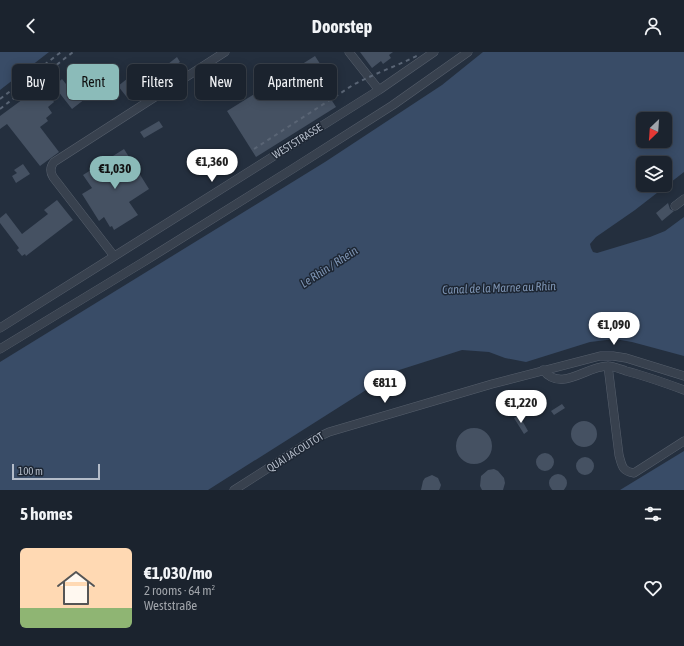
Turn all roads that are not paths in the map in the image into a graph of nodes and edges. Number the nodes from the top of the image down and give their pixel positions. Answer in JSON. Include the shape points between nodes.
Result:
{"nodes":[{"id":1,"x":225,"y":52,"type":"edge"},
{"id":2,"x":349,"y":52,"type":"edge"},
{"id":3,"x":434,"y":52,"type":"edge"},
{"id":4,"x":468,"y":52,"type":"edge"},
{"id":5,"x":379,"y":90,"type":"junction"},
{"id":6,"x":114,"y":256,"type":"junction"},
{"id":7,"x":0,"y":328,"type":"edge"},
{"id":8,"x":0,"y":349,"type":"edge"},
{"id":9,"x":608,"y":366,"type":"junction"},
{"id":10,"x":543,"y":370,"type":"junction"},
{"id":11,"x":684,"y":376,"type":"edge"},
{"id":12,"x":684,"y":390,"type":"edge"},
{"id":13,"x":684,"y":441,"type":"edge"},
{"id":14,"x":234,"y":490,"type":"edge"}],
"edges":[{"from":1,"to":6,"type":"street","via":[[53,164],[53,177]]},
{"from":2,"to":5,"type":"street"},
{"from":3,"to":5,"type":"street","name":"WESTSTRASSE"},
{"from":4,"to":8,"type":"street","via":[[393,105]]},
{"from":5,"to":6,"type":"street","name":"WESTSTRASSE"},
{"from":6,"to":7,"type":"street","name":"WESTSTRASSE"},
{"from":9,"to":10,"type":"street","via":[[570,378],[556,379],[548,376]]},
{"from":9,"to":12,"type":"street","via":[[647,376]]},
{"from":9,"to":13,"type":"street","via":[[619,456],[627,472],[634,473]]},
{"from":10,"to":11,"type":"street","name":"QUAI JACOUTOT","via":[[613,356]]},
{"from":10,"to":14,"type":"street","name":"QUAI JACOUTOT","via":[[329,432]]}]}
